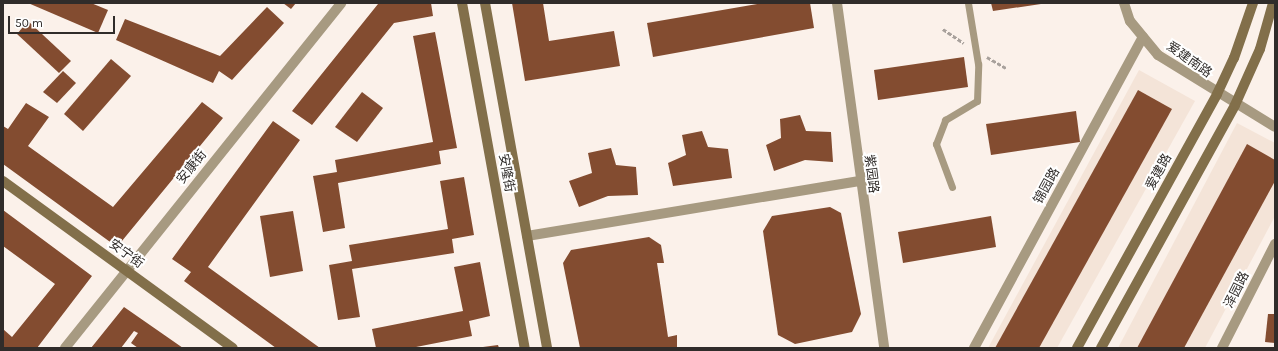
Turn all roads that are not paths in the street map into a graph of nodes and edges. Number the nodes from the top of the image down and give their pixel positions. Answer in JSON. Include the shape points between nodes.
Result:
{"nodes":[{"id":1,"x":340,"y":3,"type":"edge"},
{"id":2,"x":462,"y":3,"type":"edge"},
{"id":3,"x":485,"y":3,"type":"edge"},
{"id":4,"x":836,"y":3,"type":"edge"},
{"id":5,"x":968,"y":3,"type":"edge"},
{"id":6,"x":1124,"y":3,"type":"edge"},
{"id":7,"x":1253,"y":3,"type":"edge"},
{"id":8,"x":1273,"y":3,"type":"edge"},
{"id":9,"x":1143,"y":37,"type":"junction"},
{"id":10,"x":1217,"y":94,"type":"junction"},
{"id":11,"x":1235,"y":105,"type":"junction"},
{"id":12,"x":1275,"y":127,"type":"edge"},
{"id":13,"x":3,"y":181,"type":"edge"},
{"id":14,"x":859,"y":181,"type":"junction"},
{"id":15,"x":952,"y":187,"type":"dead end"},
{"id":16,"x":527,"y":236,"type":"junction"},
{"id":17,"x":1275,"y":244,"type":"edge"},
{"id":18,"x":126,"y":270,"type":"junction"},
{"id":19,"x":65,"y":348,"type":"edge"},
{"id":20,"x":233,"y":348,"type":"edge"},
{"id":21,"x":525,"y":348,"type":"edge"},
{"id":22,"x":547,"y":348,"type":"edge"},
{"id":23,"x":884,"y":348,"type":"edge"},
{"id":24,"x":974,"y":348,"type":"edge"},
{"id":25,"x":1077,"y":348,"type":"edge"},
{"id":26,"x":1101,"y":348,"type":"edge"},
{"id":27,"x":1222,"y":348,"type":"edge"}],
"edges":[{"from":1,"to":18,"type":"street","name":"安康街"},
{"from":2,"to":21,"type":"main road","name":"安隆街"},
{"from":3,"to":16,"type":"main road","name":"安隆街"},
{"from":4,"to":14,"type":"street","name":"紫园路"},
{"from":5,"to":15,"type":"lane","via":[[978,64],[977,101],[945,120],[936,144]]},
{"from":6,"to":9,"type":"street","name":"爱建南路","via":[[1130,21]]},
{"from":7,"to":10,"type":"main road","name":"爱建路","via":[[1234,58]]},
{"from":8,"to":11,"type":"main road","via":[[1260,49]]},
{"from":9,"to":10,"type":"street","name":"爱建南路","via":[[1158,55]]},
{"from":9,"to":24,"type":"street","name":"锦园路"},
{"from":10,"to":11,"type":"street","name":"爱建南路"},
{"from":10,"to":25,"type":"main road","name":"爱建路"},
{"from":11,"to":12,"type":"street","name":"爱建南路"},
{"from":11,"to":26,"type":"main road"},
{"from":13,"to":18,"type":"main road","name":"安宁街"},
{"from":14,"to":16,"type":"street"},
{"from":14,"to":23,"type":"street","name":"紫园路"},
{"from":16,"to":22,"type":"main road","name":"安隆街"},
{"from":17,"to":27,"type":"street","name":"泽园路"},
{"from":18,"to":19,"type":"street","name":"安康街"},
{"from":18,"to":20,"type":"main road","name":"安宁街"}]}
